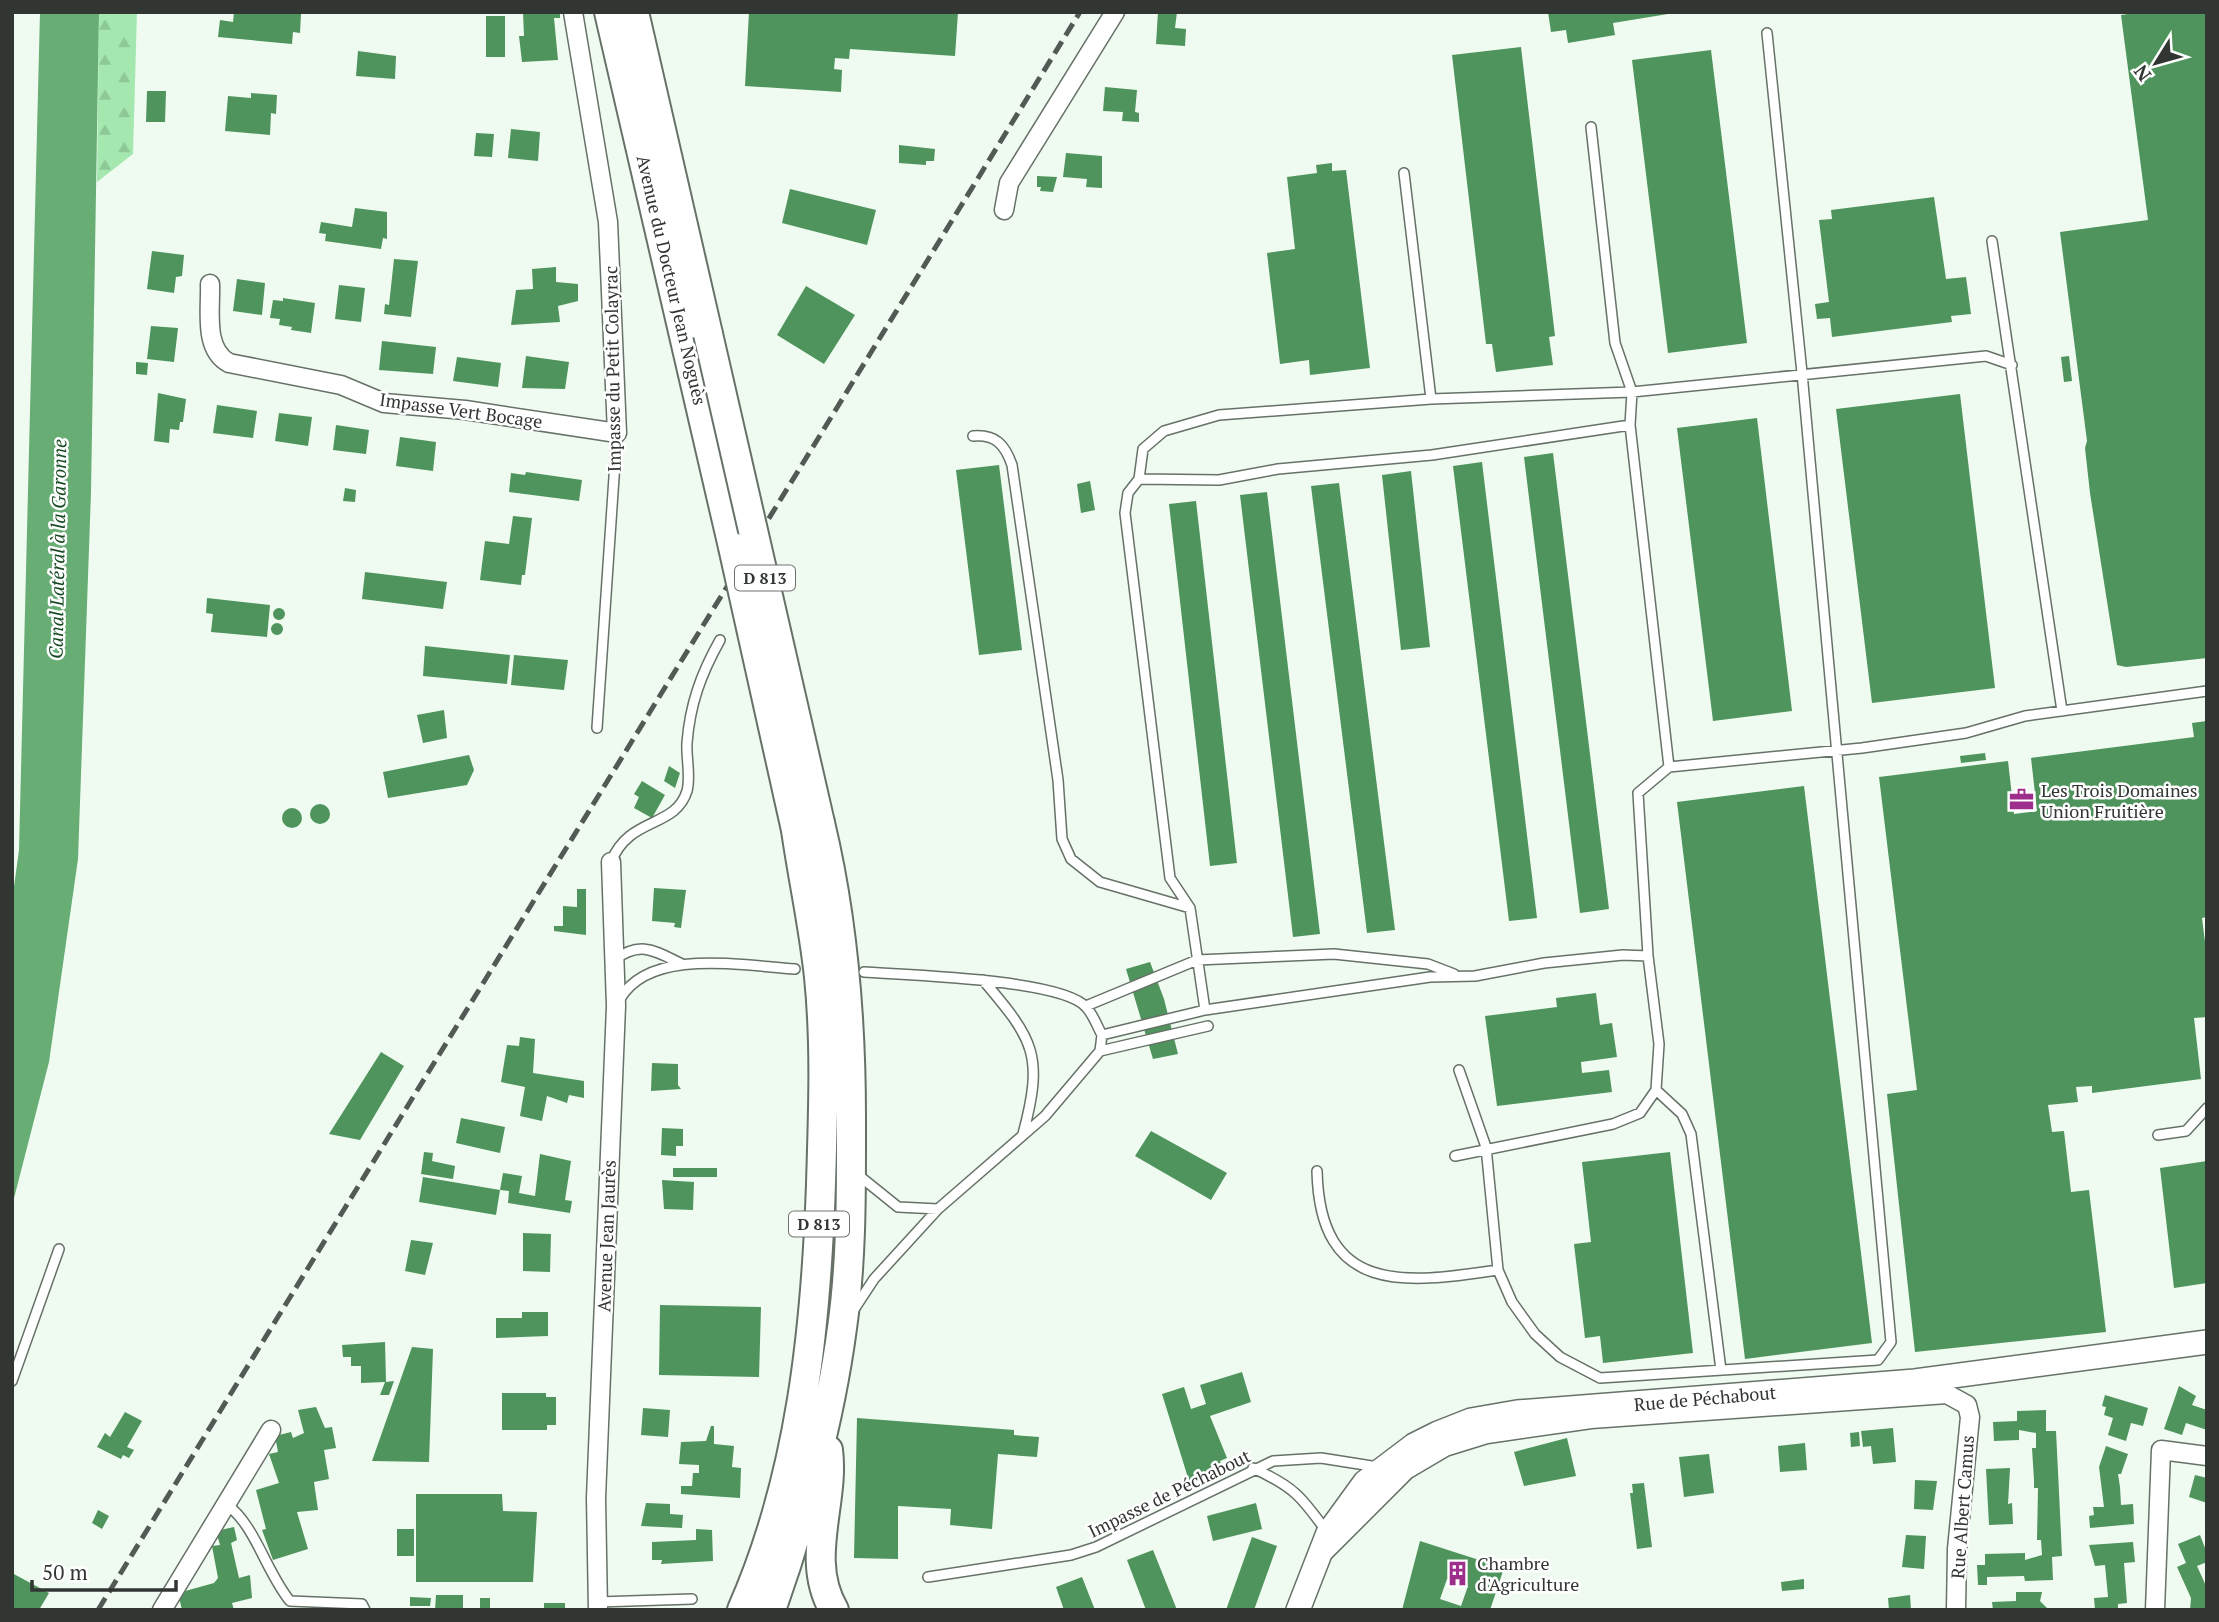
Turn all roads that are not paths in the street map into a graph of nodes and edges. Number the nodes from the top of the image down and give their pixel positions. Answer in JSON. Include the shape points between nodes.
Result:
{"nodes":[{"id":1,"x":573,"y":12,"type":"edge"},
{"id":2,"x":609,"y":12,"type":"edge"},
{"id":3,"x":634,"y":12,"type":"edge"},
{"id":4,"x":1115,"y":12,"type":"edge"},
{"id":5,"x":1767,"y":33,"type":"dead end"},
{"id":6,"x":1591,"y":127,"type":"dead end"},
{"id":7,"x":1404,"y":173,"type":"dead end"},
{"id":8,"x":664,"y":194,"type":"junction"},
{"id":9,"x":1004,"y":210,"type":"dead end"},
{"id":10,"x":1992,"y":241,"type":"dead end"},
{"id":11,"x":210,"y":284,"type":"dead end"},
{"id":12,"x":2012,"y":365,"type":"junction"},
{"id":13,"x":1802,"y":373,"type":"junction"},
{"id":14,"x":1632,"y":391,"type":"junction"},
{"id":15,"x":1431,"y":399,"type":"junction"},
{"id":16,"x":1630,"y":425,"type":"junction"},
{"id":17,"x":617,"y":433,"type":"junction"},
{"id":18,"x":973,"y":436,"type":"dead end"},
{"id":19,"x":1139,"y":479,"type":"junction"},
{"id":20,"x":720,"y":640,"type":"dead end"},
{"id":21,"x":2207,"y":691,"type":"edge"},
{"id":22,"x":2062,"y":711,"type":"junction"},
{"id":23,"x":597,"y":728,"type":"dead end"},
{"id":24,"x":1836,"y":751,"type":"junction"},
{"id":25,"x":1669,"y":767,"type":"junction"},
{"id":26,"x":808,"y":827,"type":"junction"},
{"id":27,"x":611,"y":862,"type":"joint"},
{"id":28,"x":1190,"y":908,"type":"junction"},
{"id":29,"x":1648,"y":956,"type":"junction"},
{"id":30,"x":614,"y":960,"type":"junction"},
{"id":31,"x":1197,"y":960,"type":"junction"},
{"id":32,"x":682,"y":964,"type":"junction"},
{"id":33,"x":795,"y":969,"type":"dead end"},
{"id":34,"x":864,"y":972,"type":"dead end"},
{"id":35,"x":1458,"y":976,"type":"junction"},
{"id":36,"x":983,"y":980,"type":"junction"},
{"id":37,"x":616,"y":1006,"type":"junction"},
{"id":38,"x":1086,"y":1006,"type":"junction"},
{"id":39,"x":1205,"y":1010,"type":"junction"},
{"id":40,"x":1208,"y":1026,"type":"dead end"},
{"id":41,"x":1102,"y":1035,"type":"junction"},
{"id":42,"x":1100,"y":1051,"type":"junction"},
{"id":43,"x":1459,"y":1070,"type":"dead end"},
{"id":44,"x":1657,"y":1090,"type":"junction"},
{"id":45,"x":2207,"y":1108,"type":"edge"},
{"id":46,"x":1023,"y":1135,"type":"junction"},
{"id":47,"x":2158,"y":1135,"type":"dead end"},
{"id":48,"x":1486,"y":1147,"type":"junction"},
{"id":49,"x":1455,"y":1156,"type":"dead end"},
{"id":50,"x":851,"y":1169,"type":"junction"},
{"id":51,"x":1317,"y":1171,"type":"dead end"},
{"id":52,"x":938,"y":1209,"type":"junction"},
{"id":53,"x":59,"y":1249,"type":"dead end"},
{"id":54,"x":1498,"y":1270,"type":"junction"},
{"id":55,"x":843,"y":1327,"type":"junction"},
{"id":56,"x":2207,"y":1342,"type":"edge"},
{"id":57,"x":1721,"y":1370,"type":"junction"},
{"id":58,"x":12,"y":1381,"type":"edge"},
{"id":59,"x":271,"y":1430,"type":"dead end"},
{"id":60,"x":821,"y":1438,"type":"junction"},
{"id":61,"x":2207,"y":1456,"type":"edge"},
{"id":62,"x":1382,"y":1467,"type":"junction"},
{"id":63,"x":1254,"y":1468,"type":"junction"},
{"id":64,"x":226,"y":1504,"type":"junction"},
{"id":65,"x":1328,"y":1533,"type":"junction"},
{"id":66,"x":1318,"y":1558,"type":"junction"},
{"id":67,"x":928,"y":1577,"type":"dead end"},
{"id":68,"x":692,"y":1599,"type":"dead end"},
{"id":69,"x":750,"y":1603,"type":"edge"},
{"id":70,"x":598,"y":1606,"type":"edge"},
{"id":71,"x":162,"y":1610,"type":"edge"},
{"id":72,"x":365,"y":1610,"type":"edge"},
{"id":73,"x":771,"y":1610,"type":"edge"},
{"id":74,"x":834,"y":1610,"type":"edge"},
{"id":75,"x":1298,"y":1610,"type":"edge"},
{"id":76,"x":1956,"y":1610,"type":"edge"},
{"id":77,"x":2155,"y":1610,"type":"edge"}],
"edges":[{"from":1,"to":17,"type":"street","name":"Impasse du Petit Colayrac","via":[[608,222]]},
{"from":2,"to":8,"type":"main road","name":"Avenue du Docteur Jean Noguès","number":"D 813"},
{"from":3,"to":8,"type":"main road","name":"Avenue du Docteur Jean Noguès","number":"D 813"},
{"from":4,"to":9,"type":"street","via":[[1009,183]]},
{"from":5,"to":13,"type":"lane"},
{"from":6,"to":14,"type":"lane","via":[[1615,343]]},
{"from":7,"to":15,"type":"lane"},
{"from":8,"to":26,"type":"main road","name":"Avenue du Docteur Jean Noguès","number":"D 813","bridge":true,"via":[[733,547]]},
{"from":8,"to":26,"type":"main road","name":"Avenue du Docteur Jean Noguès","number":"D 813","bridge":true,"via":[[708,334]]},
{"from":10,"to":12,"type":"lane"},
{"from":11,"to":17,"type":"street","name":"Impasse Vert Bocage","via":[[212,345],[217,357],[229,363],[341,385],[384,403]]},
{"from":12,"to":13,"type":"lane","via":[[1986,356]]},
{"from":12,"to":22,"type":"lane"},
{"from":13,"to":14,"type":"lane"},
{"from":13,"to":24,"type":"lane"},
{"from":14,"to":15,"type":"lane"},
{"from":14,"to":16,"type":"lane"},
{"from":15,"to":19,"type":"lane","via":[[1219,415],[1164,431],[1143,450]]},
{"from":16,"to":19,"type":"lane","via":[[1219,480]]},
{"from":16,"to":25,"type":"lane"},
{"from":17,"to":23,"type":"lane","name":"Impasse du Petit Colayrac"},
{"from":18,"to":28,"type":"lane","via":[[994,438],[1005,446],[1012,464],[1062,839],[1070,859],[1100,882]]},
{"from":19,"to":28,"type":"lane","via":[[1128,493],[1125,513],[1170,878]]},
{"from":20,"to":27,"type":"lane","via":[[694,691],[686,746],[687,791],[675,810],[630,833]]},
{"from":21,"to":22,"type":"lane"},
{"from":22,"to":24,"type":"lane","via":[[1966,733]]},
{"from":24,"to":25,"type":"lane"},
{"from":24,"to":57,"type":"lane","via":[[1891,1342],[1878,1360]]},
{"from":25,"to":29,"type":"lane","via":[[1638,793]]},
{"from":26,"to":50,"type":"main road","number":"D 813","via":[[850,1019]]},
{"from":26,"to":69,"type":"main road","number":"D 813","via":[[824,1097],[812,1334],[797,1439]]},
{"from":27,"to":30,"type":"street","name":"Avenue Jean Jaurès"},
{"from":28,"to":31,"type":"lane"},
{"from":29,"to":35,"type":"lane","via":[[1544,963]]},
{"from":29,"to":44,"type":"lane","via":[[1659,1044]]},
{"from":30,"to":32,"type":"lane","via":[[629,949],[650,949]]},
{"from":30,"to":37,"type":"street","name":"Avenue Jean Jaurès"},
{"from":31,"to":35,"type":"lane","via":[[1334,954],[1428,964]]},
{"from":31,"to":38,"type":"lane"},
{"from":31,"to":39,"type":"lane"},
{"from":32,"to":33,"type":"lane"},
{"from":32,"to":37,"type":"lane","via":[[635,980]]},
{"from":34,"to":36,"type":"lane"},
{"from":35,"to":39,"type":"lane"},
{"from":36,"to":38,"type":"lane","via":[[1019,984]]},
{"from":36,"to":46,"type":"lane","via":[[1024,1031],[1034,1055],[1032,1098]]},
{"from":37,"to":70,"type":"street","name":"Avenue Jean Jaurès","via":[[596,1499]]},
{"from":38,"to":41,"type":"lane"},
{"from":39,"to":41,"type":"lane"},
{"from":40,"to":42,"type":"lane"},
{"from":41,"to":42,"type":"lane"},
{"from":42,"to":46,"type":"lane"},
{"from":43,"to":48,"type":"lane"},
{"from":44,"to":48,"type":"lane","via":[[1640,1113],[1613,1124]]},
{"from":44,"to":57,"type":"lane","via":[[1682,1114],[1690,1134]]},
{"from":45,"to":47,"type":"lane","via":[[2186,1131]]},
{"from":46,"to":52,"type":"lane"},
{"from":48,"to":49,"type":"lane"},
{"from":48,"to":54,"type":"lane"},
{"from":50,"to":52,"type":"lane","via":[[898,1207]]},
{"from":50,"to":55,"type":"main road","number":"D 813"},
{"from":51,"to":54,"type":"lane","via":[[1321,1214],[1330,1235],[1354,1264],[1370,1273],[1417,1279]]},
{"from":52,"to":55,"type":"lane","via":[[874,1279]]},
{"from":53,"to":58,"type":"lane"},
{"from":54,"to":57,"type":"lane","via":[[1535,1334],[1560,1357],[1600,1378]]},
{"from":55,"to":60,"type":"main road","number":"D 813"},
{"from":56,"to":62,"type":"street","name":"Rue de Péchabout","via":[[1915,1381],[1517,1412],[1460,1424],[1414,1445]]},
{"from":59,"to":64,"type":"street"},
{"from":60,"to":73,"type":"main road","number":"D 813"},
{"from":60,"to":74,"type":"main road","via":[[827,1447],[829,1471],[820,1532],[821,1563]]},
{"from":61,"to":77,"type":"street","via":[[2161,1450]]},
{"from":62,"to":63,"type":"lane","name":"Impasse de Péchabout","via":[[1286,1458]]},
{"from":62,"to":65,"type":"street","name":"Rue de Péchabout","via":[[1365,1482]]},
{"from":63,"to":65,"type":"lane","via":[[1302,1497]]},
{"from":63,"to":67,"type":"lane","name":"Impasse de Péchabout","via":[[1096,1547]]},
{"from":64,"to":71,"type":"street"},
{"from":64,"to":72,"type":"lane","via":[[239,1513],[275,1583],[290,1601],[362,1604]]},
{"from":65,"to":66,"type":"street","name":"Rue de Péchabout"},
{"from":66,"to":75,"type":"street","name":"Rue de Péchabout"},
{"from":66,"to":76,"type":"street","name":"Rue Albert Camus","via":[[1406,1470],[1445,1447],[1487,1434],[1591,1419],[1947,1394],[1967,1405],[1970,1416]]},
{"from":68,"to":70,"type":"lane"}]}
